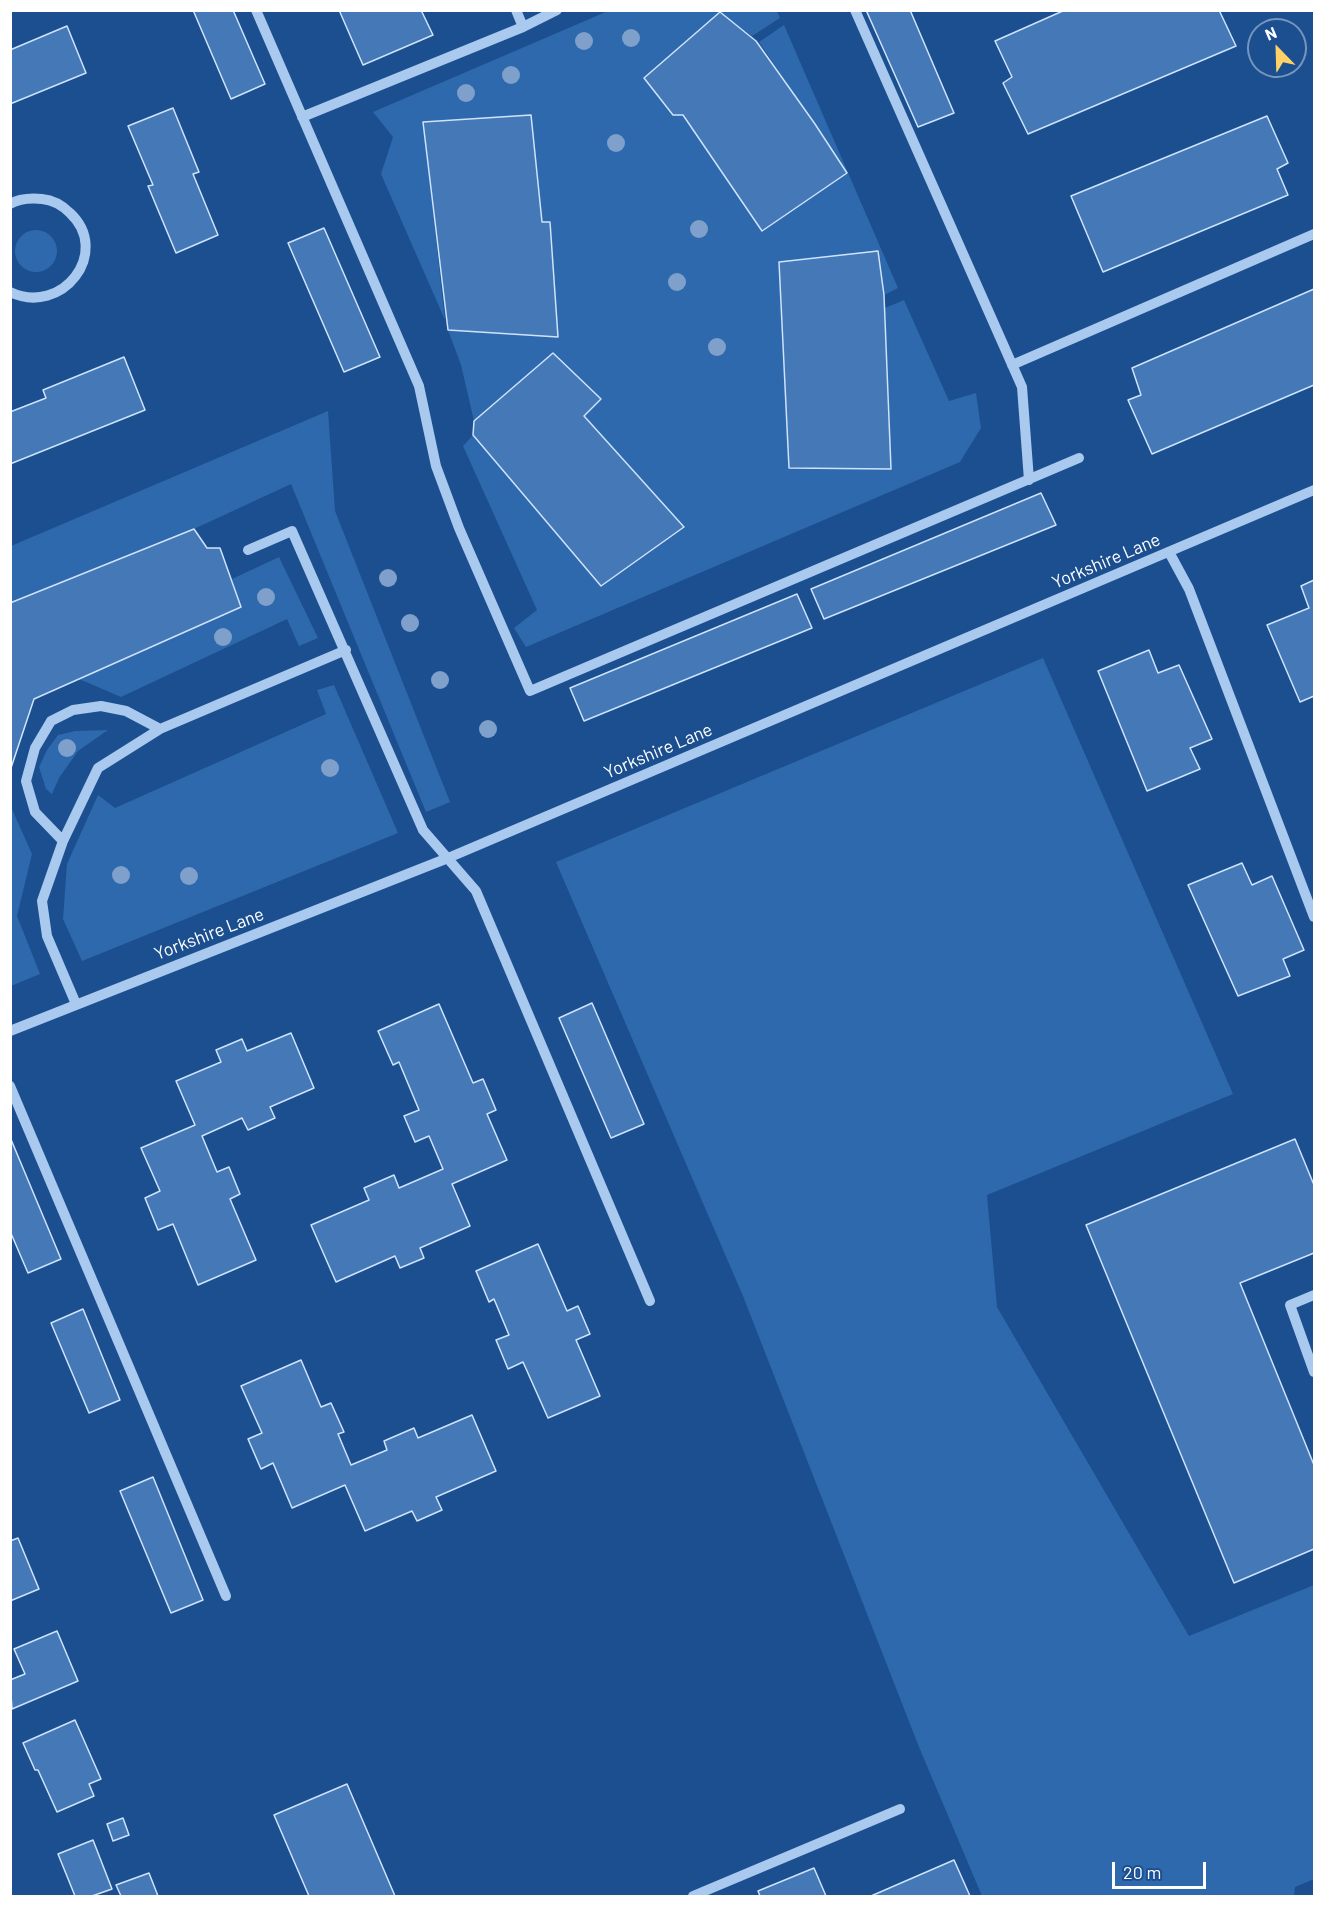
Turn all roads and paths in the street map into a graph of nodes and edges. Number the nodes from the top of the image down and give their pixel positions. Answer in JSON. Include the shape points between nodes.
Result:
{"nodes":[{"id":1,"x":256,"y":10,"type":"edge"},
{"id":2,"x":516,"y":10,"type":"edge"},
{"id":3,"x":557,"y":10,"type":"edge"},
{"id":4,"x":855,"y":10,"type":"edge"},
{"id":5,"x":523,"y":27,"type":"junction"},
{"id":6,"x":302,"y":117,"type":"junction"},
{"id":7,"x":10,"y":204,"type":"edge"},
{"id":8,"x":1314,"y":234,"type":"edge"},
{"id":9,"x":14,"y":297,"type":"edge"},
{"id":10,"x":1012,"y":365,"type":"junction"},
{"id":11,"x":1079,"y":458,"type":"dead end"},
{"id":12,"x":1029,"y":480,"type":"junction"},
{"id":13,"x":1314,"y":490,"type":"edge"},
{"id":14,"x":248,"y":549,"type":"dead end"},
{"id":15,"x":1169,"y":552,"type":"junction"},
{"id":16,"x":346,"y":650,"type":"junction"},
{"id":17,"x":160,"y":729,"type":"junction"},
{"id":18,"x":63,"y":841,"type":"junction"},
{"id":19,"x":448,"y":858,"type":"junction"},
{"id":20,"x":1314,"y":917,"type":"edge"},
{"id":21,"x":76,"y":1004,"type":"junction"},
{"id":22,"x":10,"y":1031,"type":"edge"},
{"id":23,"x":10,"y":1086,"type":"edge"},
{"id":24,"x":1314,"y":1295,"type":"edge"},
{"id":25,"x":650,"y":1301,"type":"dead end"},
{"id":26,"x":1314,"y":1372,"type":"edge"},
{"id":27,"x":226,"y":1596,"type":"dead end"},
{"id":28,"x":900,"y":1809,"type":"dead end"},
{"id":29,"x":693,"y":1896,"type":"edge"}],
"edges":[{"from":1,"to":6,"type":"street"},
{"from":2,"to":5,"type":"street"},
{"from":3,"to":5,"type":"street"},
{"from":4,"to":10,"type":"street"},
{"from":5,"to":6,"type":"street"},
{"from":6,"to":12,"type":"street","via":[[419,386],[436,466],[530,691]]},
{"from":7,"to":9,"type":"street","via":[[31,198],[48,199],[64,206],[75,218],[85,247],[83,262],[65,288],[52,296]]},
{"from":8,"to":10,"type":"street"},
{"from":10,"to":12,"type":"street","via":[[1022,387]]},
{"from":11,"to":12,"type":"street"},
{"from":13,"to":15,"type":"street","name":"Yorkshire Lane"},
{"from":14,"to":16,"type":"street","via":[[292,531]]},
{"from":15,"to":19,"type":"street","name":"Yorkshire Lane"},
{"from":15,"to":20,"type":"street","via":[[1189,589]]},
{"from":16,"to":17,"type":"street"},
{"from":16,"to":19,"type":"street","via":[[423,830]]},
{"from":17,"to":18,"type":"street","via":[[98,768]]},
{"from":17,"to":18,"type":"street","via":[[126,711],[101,705],[73,710],[51,721],[35,748],[26,781],[35,812]]},
{"from":18,"to":21,"type":"street","via":[[42,901],[46,936]]},
{"from":19,"to":21,"type":"street","name":"Yorkshire Lane"},
{"from":19,"to":25,"type":"street","via":[[476,891]]},
{"from":21,"to":22,"type":"street","name":"Yorkshire Lane"},
{"from":23,"to":27,"type":"street"},
{"from":24,"to":26,"type":"street","via":[[1290,1305]]},
{"from":28,"to":29,"type":"street"}]}
